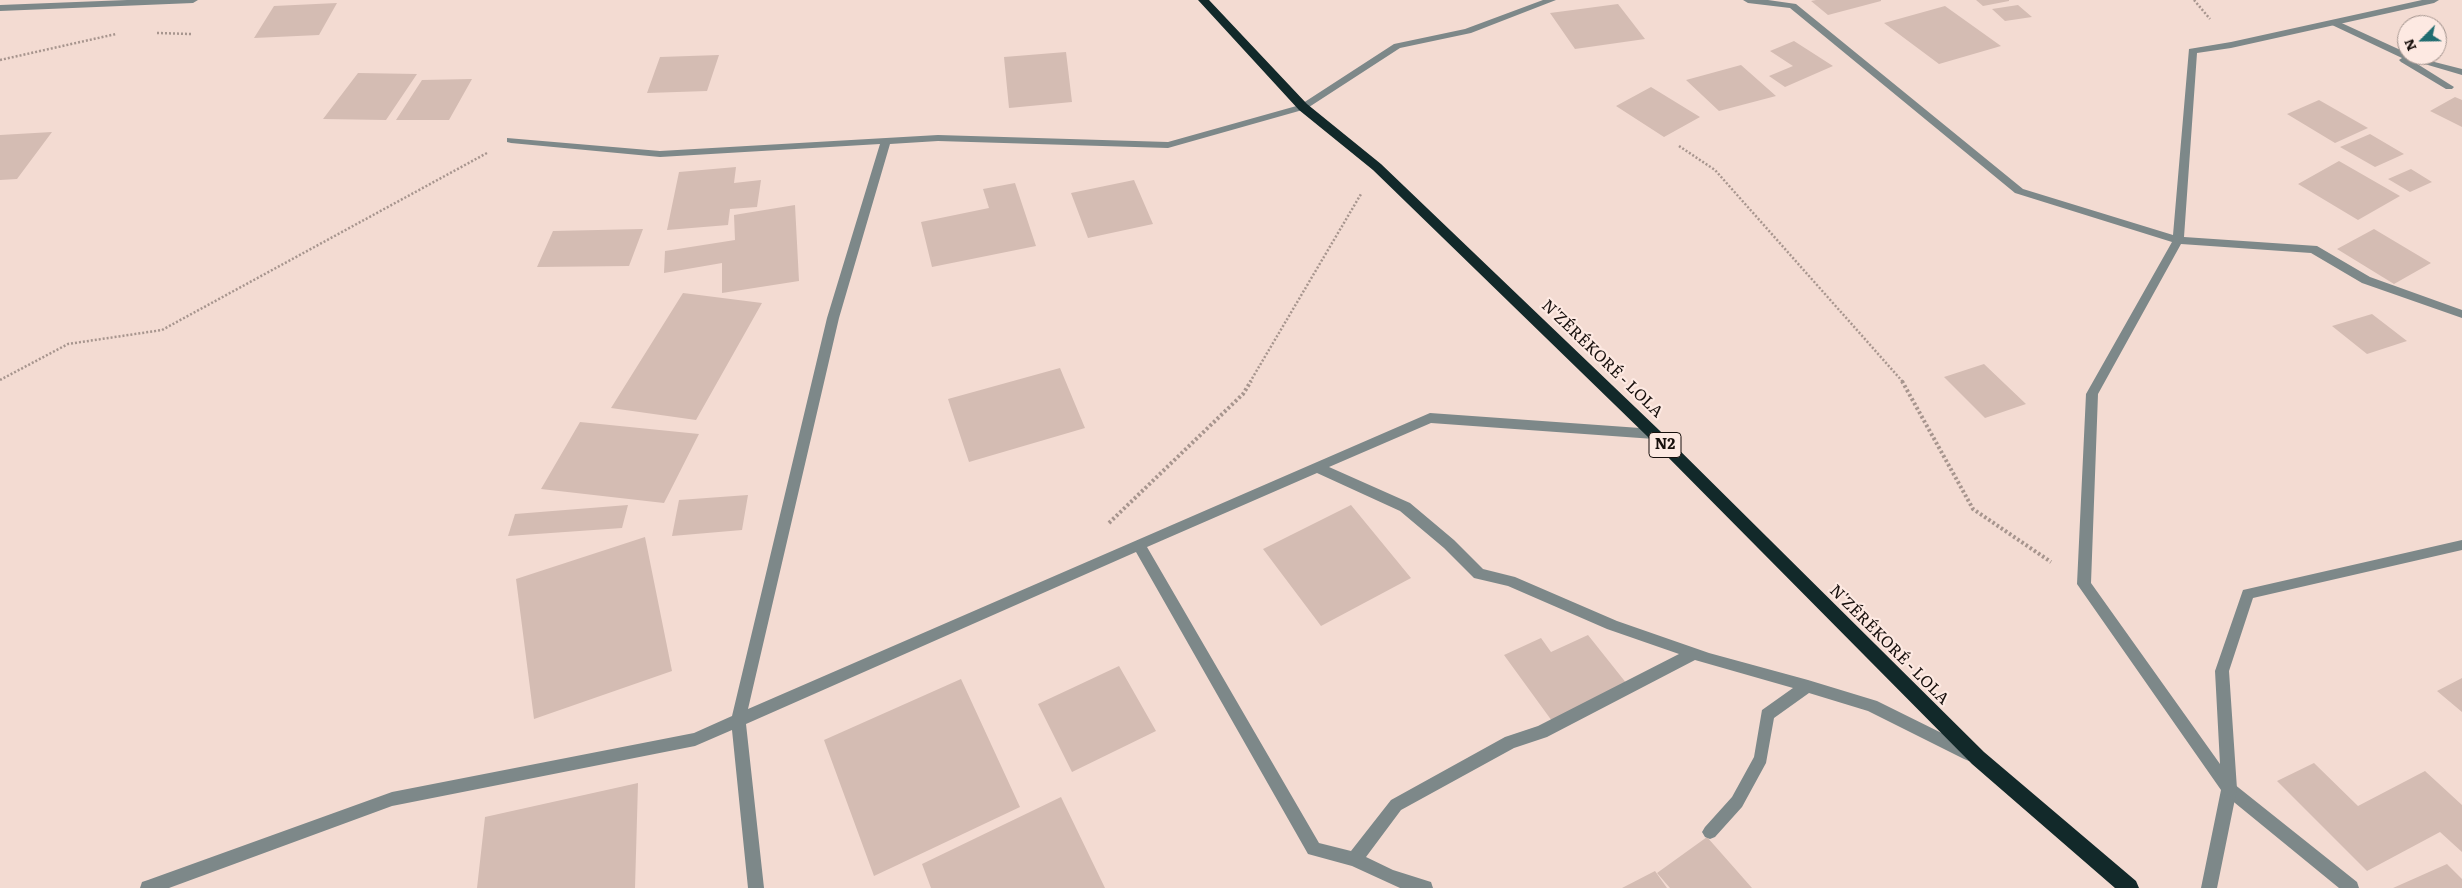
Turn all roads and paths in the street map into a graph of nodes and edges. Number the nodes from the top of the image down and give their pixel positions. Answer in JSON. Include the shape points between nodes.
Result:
{"nodes":[{"id":1,"x":193,"y":0,"type":"edge"},
{"id":2,"x":1203,"y":0,"type":"edge"},
{"id":3,"x":1551,"y":0,"type":"edge"},
{"id":4,"x":1748,"y":0,"type":"edge"},
{"id":5,"x":2434,"y":0,"type":"edge"},
{"id":6,"x":0,"y":8,"type":"edge"},
{"id":7,"x":2335,"y":23,"type":"junction"},
{"id":8,"x":155,"y":32,"type":"dead end"},
{"id":9,"x":119,"y":33,"type":"dead end"},
{"id":10,"x":191,"y":34,"type":"dead end"},
{"id":11,"x":2381,"y":45,"type":"junction"},
{"id":12,"x":0,"y":60,"type":"edge"},
{"id":13,"x":2462,"y":72,"type":"edge"},
{"id":14,"x":2449,"y":87,"type":"dead end"},
{"id":15,"x":1303,"y":107,"type":"junction"},
{"id":16,"x":511,"y":140,"type":"joint"},
{"id":17,"x":886,"y":141,"type":"junction"},
{"id":18,"x":1679,"y":146,"type":"dead end"},
{"id":19,"x":1377,"y":167,"type":"junction"},
{"id":20,"x":2178,"y":240,"type":"junction"},
{"id":21,"x":2462,"y":314,"type":"edge"},
{"id":22,"x":0,"y":380,"type":"edge"},
{"id":23,"x":1654,"y":434,"type":"junction"},
{"id":24,"x":1316,"y":467,"type":"junction"},
{"id":25,"x":1106,"y":525,"type":"dead end"},
{"id":26,"x":1139,"y":545,"type":"junction"},
{"id":27,"x":2462,"y":545,"type":"edge"},
{"id":28,"x":2084,"y":584,"type":"junction"},
{"id":29,"x":1693,"y":654,"type":"junction"},
{"id":30,"x":1808,"y":686,"type":"junction"},
{"id":31,"x":738,"y":720,"type":"junction"},
{"id":32,"x":1978,"y":758,"type":"junction"},
{"id":33,"x":2229,"y":789,"type":"junction"},
{"id":34,"x":1710,"y":832,"type":"dead end"},
{"id":35,"x":1354,"y":859,"type":"junction"},
{"id":36,"x":148,"y":888,"type":"edge"},
{"id":37,"x":756,"y":888,"type":"edge"},
{"id":38,"x":1425,"y":888,"type":"edge"},
{"id":39,"x":2129,"y":888,"type":"edge"},
{"id":40,"x":2209,"y":888,"type":"edge"},
{"id":41,"x":2352,"y":888,"type":"edge"}],
"edges":[{"from":1,"to":6,"type":"street"},
{"from":2,"to":15,"type":"highway","name":"N'ZÉRÉKORÉ - LOLA","number":"N2"},
{"from":3,"to":15,"type":"street","via":[[1468,31],[1397,46]]},
{"from":4,"to":20,"type":"street","via":[[1793,6],[2019,192]]},
{"from":5,"to":7,"type":"street"},
{"from":7,"to":11,"type":"street"},
{"from":7,"to":20,"type":"street","via":[[2192,51]]},
{"from":8,"to":10,"type":"path"},
{"from":9,"to":12,"type":"path"},
{"from":11,"to":13,"type":"street","via":[[2396,53]]},
{"from":11,"to":14,"type":"street"},
{"from":15,"to":17,"type":"street","via":[[1168,145],[938,138]]},
{"from":15,"to":19,"type":"highway","name":"N'ZÉRÉKORÉ - LOLA","number":"N2"},
{"from":16,"to":17,"type":"street","via":[[660,154]]},
{"from":16,"to":22,"type":"path","via":[[162,330],[68,344]]},
{"from":17,"to":31,"type":"street","via":[[833,318]]},
{"from":18,"to":28,"type":"path","via":[[1715,170],[1904,383],[1973,509]]},
{"from":19,"to":23,"type":"highway","name":"N'ZÉRÉKORÉ - LOLA","number":"N2"},
{"from":19,"to":25,"type":"path","via":[[1243,394]]},
{"from":20,"to":21,"type":"street","via":[[2313,249],[2366,280]]},
{"from":20,"to":28,"type":"street","via":[[2092,394]]},
{"from":23,"to":24,"type":"street","via":[[1430,418]]},
{"from":23,"to":32,"type":"highway","name":"N'ZÉRÉKORÉ - LOLA","number":"N2"},
{"from":24,"to":26,"type":"street"},
{"from":24,"to":29,"type":"street","via":[[1405,507],[1479,574],[1510,581],[1612,625]]},
{"from":26,"to":31,"type":"street"},
{"from":26,"to":35,"type":"street","via":[[1314,849]]},
{"from":27,"to":33,"type":"street","via":[[2248,594],[2222,671]]},
{"from":28,"to":33,"type":"street"},
{"from":29,"to":30,"type":"street"},
{"from":29,"to":35,"type":"street","via":[[1542,732],[1510,742],[1396,805]]},
{"from":30,"to":32,"type":"street","via":[[1872,706]]},
{"from":30,"to":34,"type":"street","via":[[1767,714],[1761,758],[1737,802]]},
{"from":31,"to":36,"type":"street","via":[[695,739],[392,799]]},
{"from":31,"to":37,"type":"street"},
{"from":32,"to":39,"type":"highway","name":"N'ZÉRÉKORÉ - LOLA","number":"N2"},
{"from":33,"to":40,"type":"street"},
{"from":33,"to":41,"type":"street"},
{"from":35,"to":38,"type":"street","via":[[1390,877]]}]}
